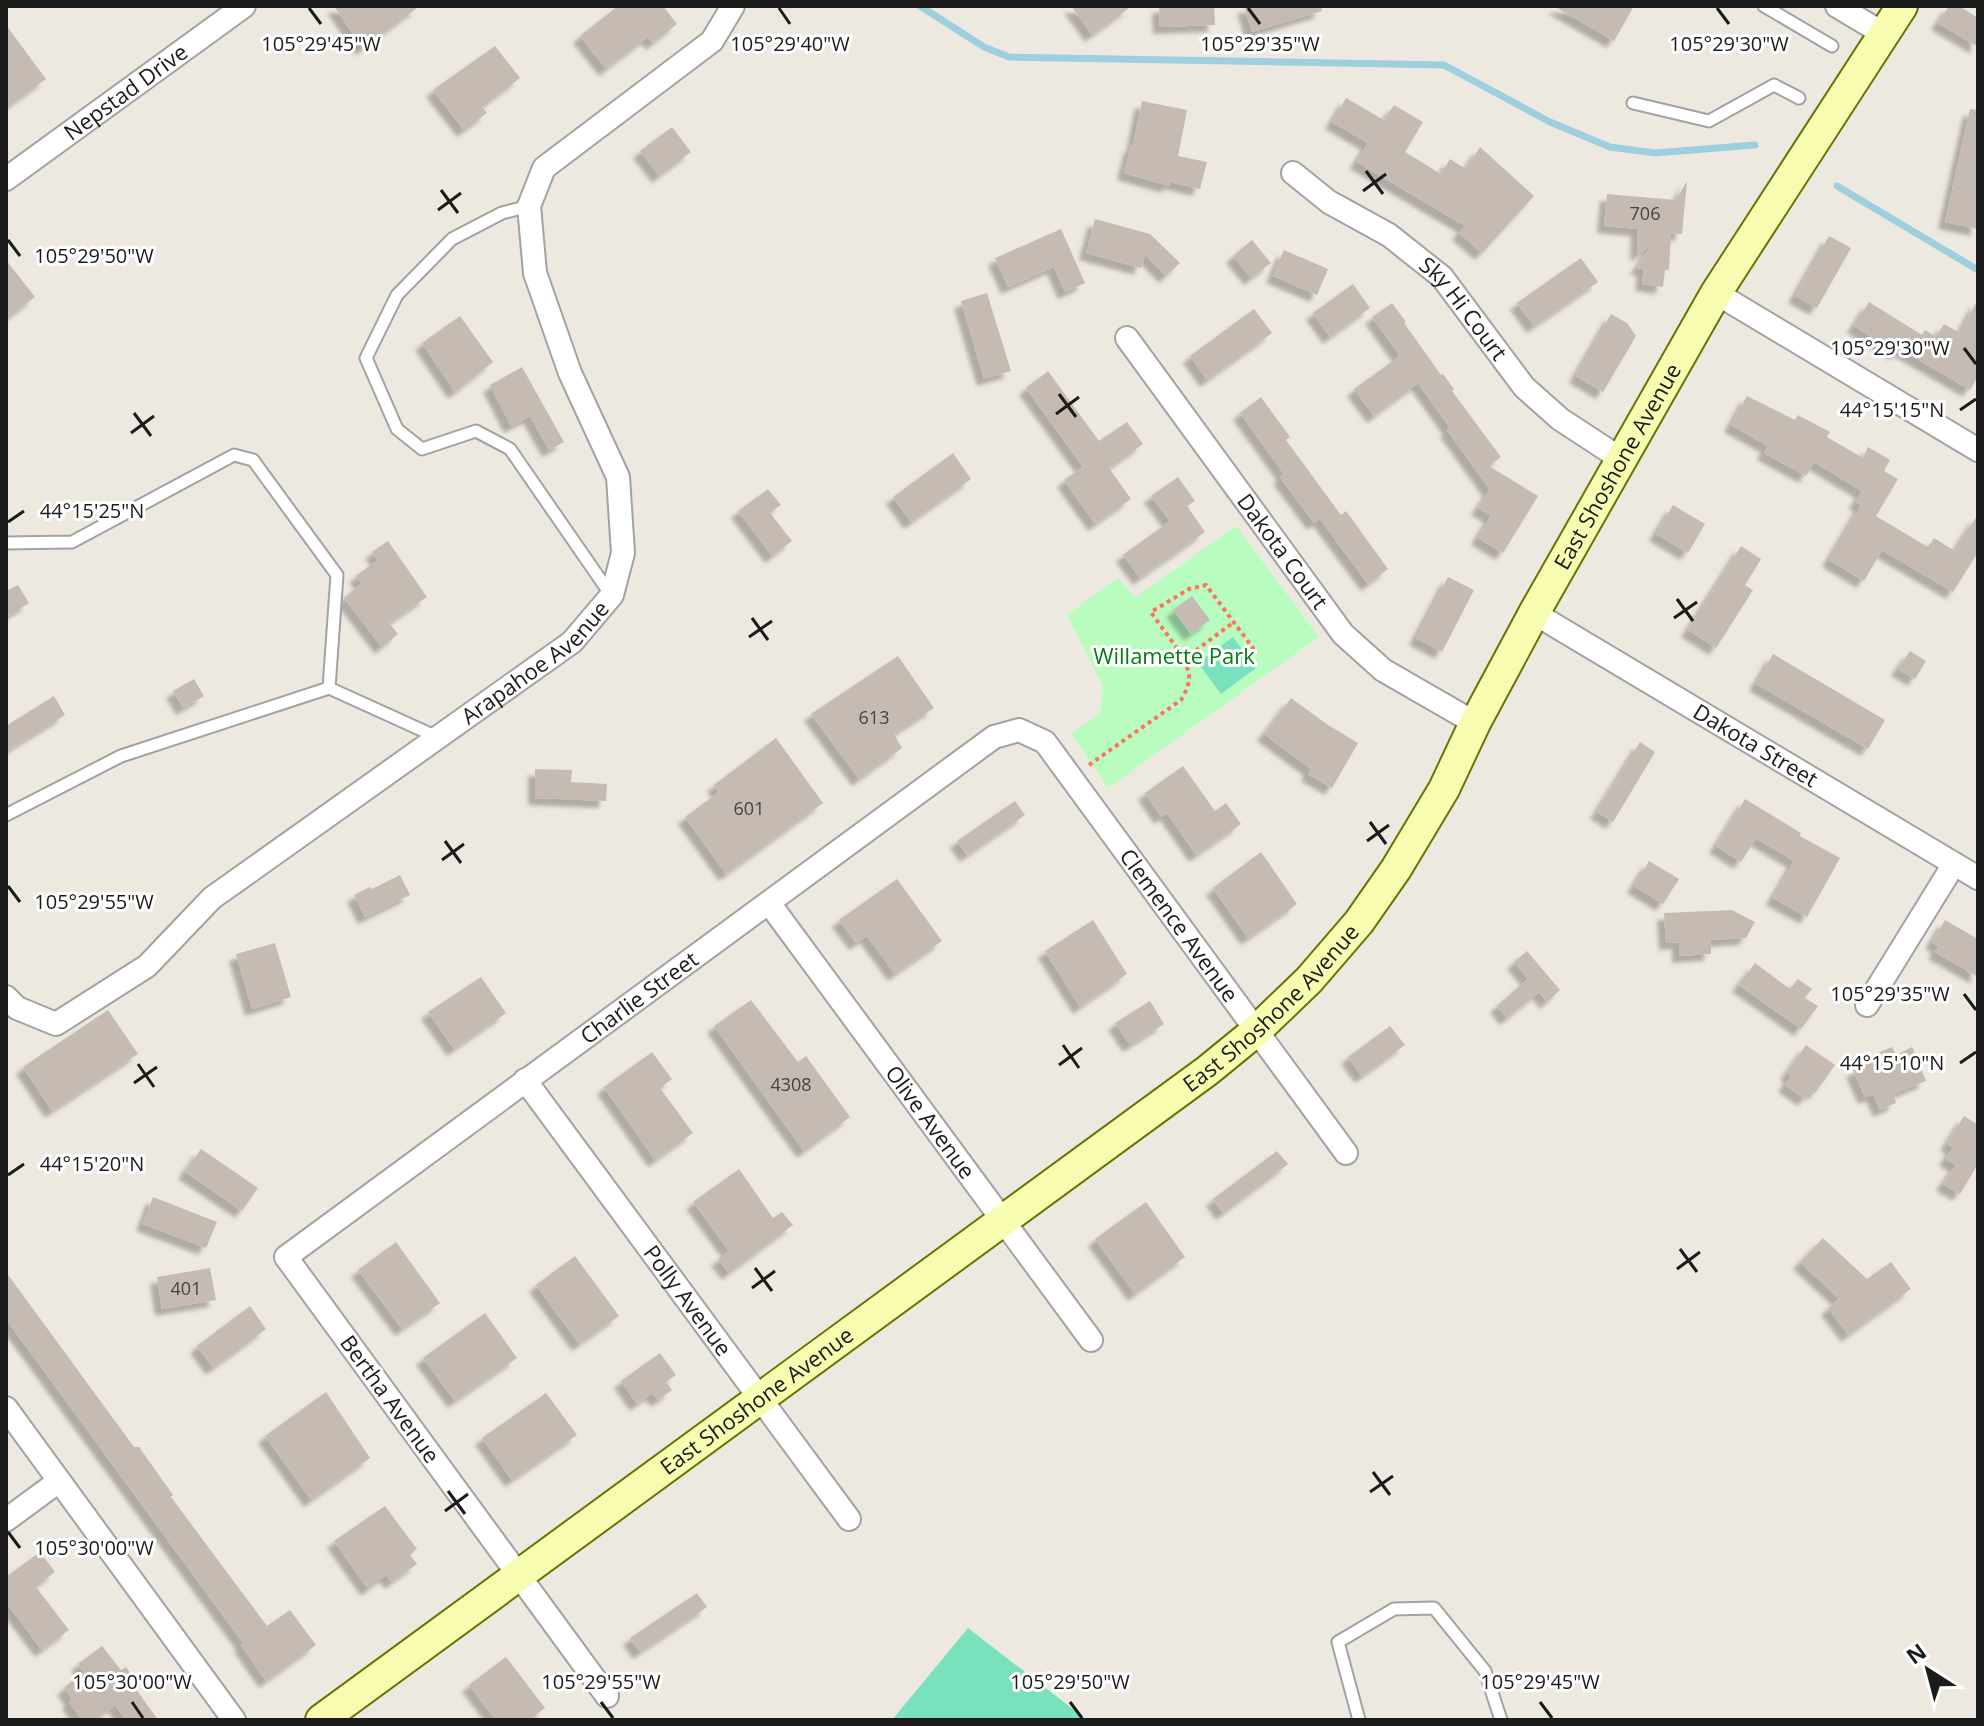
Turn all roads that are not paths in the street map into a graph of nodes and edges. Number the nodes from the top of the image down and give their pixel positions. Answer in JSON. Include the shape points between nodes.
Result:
{"nodes":[{"id":1,"x":244,"y":6,"type":"edge"},
{"id":2,"x":733,"y":6,"type":"edge"},
{"id":3,"x":1764,"y":6,"type":"edge"},
{"id":4,"x":1837,"y":6,"type":"edge"},
{"id":5,"x":1902,"y":6,"type":"edge"},
{"id":6,"x":1884,"y":34,"type":"junction"},
{"id":7,"x":1832,"y":46,"type":"dead end"},
{"id":8,"x":1799,"y":98,"type":"dead end"},
{"id":9,"x":1633,"y":103,"type":"dead end"},
{"id":10,"x":1293,"y":173,"type":"dead end"},
{"id":11,"x":6,"y":179,"type":"edge"},
{"id":12,"x":529,"y":206,"type":"junction"},
{"id":13,"x":1716,"y":293,"type":"junction"},
{"id":14,"x":1127,"y":338,"type":"dead end"},
{"id":15,"x":1978,"y":450,"type":"edge"},
{"id":16,"x":1621,"y":459,"type":"junction"},
{"id":17,"x":6,"y":543,"type":"edge"},
{"id":18,"x":612,"y":595,"type":"junction"},
{"id":19,"x":1534,"y":613,"type":"junction"},
{"id":20,"x":329,"y":688,"type":"junction"},
{"id":21,"x":1475,"y":723,"type":"junction"},
{"id":22,"x":438,"y":737,"type":"junction"},
{"id":23,"x":994,"y":737,"type":"joint"},
{"id":24,"x":6,"y":815,"type":"edge"},
{"id":25,"x":1954,"y":864,"type":"junction"},
{"id":26,"x":1978,"y":878,"type":"edge"},
{"id":27,"x":769,"y":903,"type":"junction"},
{"id":28,"x":6,"y":997,"type":"edge"},
{"id":29,"x":1867,"y":1005,"type":"dead end"},
{"id":30,"x":1256,"y":1031,"type":"junction"},
{"id":31,"x":525,"y":1080,"type":"junction"},
{"id":32,"x":1346,"y":1153,"type":"dead end"},
{"id":33,"x":1004,"y":1222,"type":"junction"},
{"id":34,"x":286,"y":1257,"type":"joint"},
{"id":35,"x":1091,"y":1340,"type":"dead end"},
{"id":36,"x":760,"y":1398,"type":"junction"},
{"id":37,"x":6,"y":1408,"type":"edge"},
{"id":38,"x":59,"y":1481,"type":"junction"},
{"id":39,"x":849,"y":1519,"type":"dead end"},
{"id":40,"x":6,"y":1520,"type":"edge"},
{"id":41,"x":519,"y":1575,"type":"junction"},
{"id":42,"x":607,"y":1696,"type":"dead end"},
{"id":43,"x":234,"y":1720,"type":"edge"},
{"id":44,"x":321,"y":1720,"type":"edge"},
{"id":45,"x":1359,"y":1720,"type":"edge"},
{"id":46,"x":1501,"y":1720,"type":"edge"}],
"edges":[{"from":1,"to":11,"type":"street","name":"Nepstad Drive"},
{"from":2,"to":12,"type":"street","name":"Arapahoe Avenue","via":[[712,41],[544,168]]},
{"from":3,"to":7,"type":"lane"},
{"from":4,"to":6,"type":"street"},
{"from":5,"to":6,"type":"street","name":"East Shoshone Avenue"},
{"from":6,"to":13,"type":"street","name":"East Shoshone Avenue"},
{"from":8,"to":9,"type":"lane","via":[[1774,85],[1709,121]]},
{"from":10,"to":16,"type":"street","name":"Sky Hi Court","via":[[1329,202],[1389,235],[1442,277],[1524,387],[1560,419]]},
{"from":12,"to":18,"type":"street","name":"Arapahoe Avenue","via":[[535,273],[570,373],[618,477],[623,553]]},
{"from":12,"to":18,"type":"lane","via":[[502,213],[452,239],[397,295],[366,358],[397,429],[422,449],[476,431],[510,449]]},
{"from":13,"to":15,"type":"street"},
{"from":13,"to":16,"type":"street","name":"East Shoshone Avenue"},
{"from":14,"to":21,"type":"street","name":"Dakota Court","via":[[1343,634],[1383,670]]},
{"from":16,"to":19,"type":"street","name":"East Shoshone Avenue"},
{"from":17,"to":20,"type":"lane","via":[[72,542],[234,455],[253,460],[337,575]]},
{"from":18,"to":22,"type":"street","name":"Arapahoe Avenue","via":[[572,642]]},
{"from":19,"to":21,"type":"street","name":"East Shoshone Avenue"},
{"from":19,"to":25,"type":"street","name":"Dakota Street"},
{"from":20,"to":22,"type":"lane"},
{"from":20,"to":24,"type":"lane","via":[[121,756]]},
{"from":21,"to":30,"type":"street","name":"East Shoshone Avenue","via":[[1444,789],[1359,922]]},
{"from":22,"to":28,"type":"street","name":"Arapahoe Avenue","via":[[212,898],[147,966],[56,1024],[17,1008]]},
{"from":23,"to":27,"type":"street","name":"Charlie Street"},
{"from":23,"to":30,"type":"street","name":"Clemence Avenue","via":[[1019,730],[1045,742]]},
{"from":25,"to":26,"type":"street","name":"Dakota Street"},
{"from":25,"to":29,"type":"street"},
{"from":27,"to":31,"type":"street","name":"Charlie Street"},
{"from":27,"to":33,"type":"street","name":"Olive Avenue"},
{"from":30,"to":32,"type":"street","name":"Clemence Avenue"},
{"from":30,"to":33,"type":"street","name":"East Shoshone Avenue"},
{"from":31,"to":34,"type":"street","name":"Charlie Street"},
{"from":31,"to":36,"type":"street","name":"Polly Avenue"},
{"from":33,"to":35,"type":"street","name":"Olive Avenue"},
{"from":33,"to":36,"type":"street","name":"East Shoshone Avenue"},
{"from":34,"to":41,"type":"street","name":"Bertha Avenue"},
{"from":36,"to":39,"type":"street","name":"Polly Avenue"},
{"from":36,"to":41,"type":"street","name":"East Shoshone Avenue"},
{"from":37,"to":38,"type":"street"},
{"from":38,"to":40,"type":"street"},
{"from":38,"to":43,"type":"street"},
{"from":41,"to":42,"type":"street","name":"Bertha Avenue"},
{"from":41,"to":44,"type":"street","name":"East Shoshone Avenue"},
{"from":45,"to":46,"type":"lane","via":[[1338,1642],[1394,1609],[1434,1608],[1485,1671]]}]}
